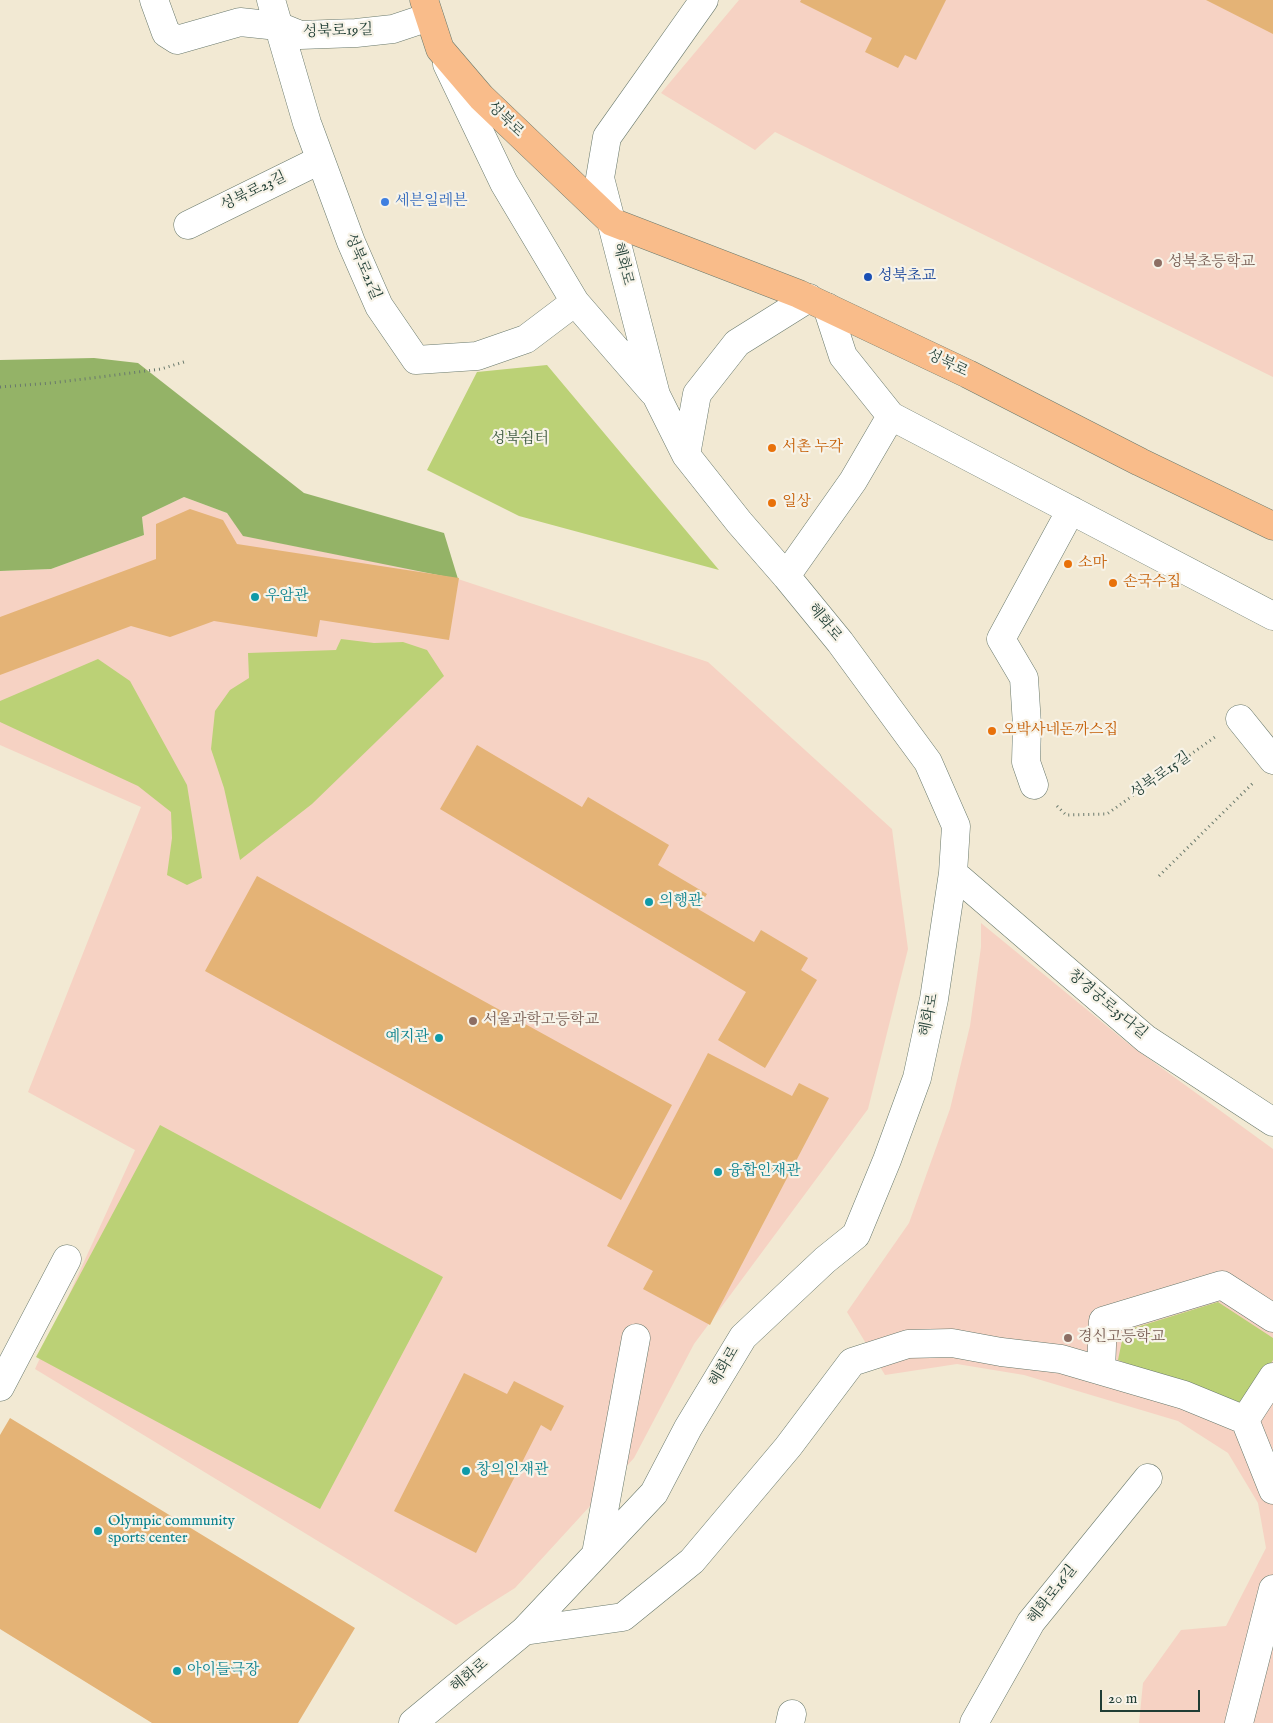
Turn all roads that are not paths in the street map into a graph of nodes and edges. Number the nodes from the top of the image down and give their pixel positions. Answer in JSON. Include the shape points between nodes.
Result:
{"nodes":[{"id":1,"x":154,"y":0,"type":"edge"},
{"id":2,"x":271,"y":0,"type":"edge"},
{"id":3,"x":704,"y":0,"type":"edge"},
{"id":4,"x":426,"y":8,"type":"edge"},
{"id":5,"x":278,"y":26,"type":"junction"},
{"id":6,"x":440,"y":49,"type":"junction"},
{"id":7,"x":320,"y":160,"type":"junction"},
{"id":8,"x":612,"y":222,"type":"junction"},
{"id":9,"x":188,"y":225,"type":"dead end"},
{"id":10,"x":575,"y":302,"type":"junction"},
{"id":11,"x":818,"y":303,"type":"junction"},
{"id":12,"x":656,"y":395,"type":"junction"},
{"id":13,"x":891,"y":416,"type":"junction"},
{"id":14,"x":686,"y":455,"type":"junction"},
{"id":15,"x":1071,"y":510,"type":"junction"},
{"id":16,"x":1273,"y":526,"type":"edge"},
{"id":17,"x":786,"y":576,"type":"junction"},
{"id":18,"x":1273,"y":616,"type":"edge"},
{"id":19,"x":1240,"y":719,"type":"road end"},
{"id":20,"x":1266,"y":769,"type":"edge"},
{"id":21,"x":1034,"y":785,"type":"road end"},
{"id":22,"x":953,"y":873,"type":"junction"},
{"id":23,"x":1273,"y":1122,"type":"edge"},
{"id":24,"x":68,"y":1259,"type":"dead end"},
{"id":25,"x":1273,"y":1318,"type":"edge"},
{"id":26,"x":636,"y":1338,"type":"dead end"},
{"id":27,"x":1101,"y":1370,"type":"junction"},
{"id":28,"x":1273,"y":1377,"type":"edge"},
{"id":29,"x":1,"y":1384,"type":"edge"},
{"id":30,"x":1245,"y":1420,"type":"junction"},
{"id":31,"x":1148,"y":1478,"type":"dead end"},
{"id":32,"x":1273,"y":1490,"type":"edge"},
{"id":33,"x":596,"y":1554,"type":"junction"},
{"id":34,"x":1273,"y":1589,"type":"edge"},
{"id":35,"x":524,"y":1631,"type":"junction"},
{"id":36,"x":413,"y":1723,"type":"edge"},
{"id":37,"x":974,"y":1723,"type":"edge"},
{"id":38,"x":1239,"y":1723,"type":"edge"}],
"edges":[{"from":1,"to":5,"type":"street","name":"성북로19길","via":[[166,34],[177,40],[240,22]]},
{"from":2,"to":5,"type":"street","name":"성북로21길"},
{"from":3,"to":8,"type":"street","via":[[607,137],[600,178]]},
{"from":4,"to":5,"type":"street","name":"성북로19길","via":[[393,28],[356,33],[300,35]]},
{"from":4,"to":6,"type":"main road","name":"성북로"},
{"from":5,"to":7,"type":"street","name":"성북로21길"},
{"from":6,"to":8,"type":"main road","name":"성북로","via":[[481,97]]},
{"from":6,"to":10,"type":"street","via":[[504,183]]},
{"from":7,"to":9,"type":"street","name":"성북로23길"},
{"from":7,"to":10,"type":"street","name":"성북로21길","via":[[379,306],[416,360],[477,356],[526,339]]},
{"from":8,"to":11,"type":"main road","name":"성북로"},
{"from":8,"to":12,"type":"street","name":"혜화로"},
{"from":10,"to":12,"type":"street"},
{"from":11,"to":13,"type":"street","via":[[843,356]]},
{"from":11,"to":14,"type":"street","via":[[737,343],[697,394]]},
{"from":11,"to":16,"type":"main road","name":"성북로"},
{"from":12,"to":14,"type":"street","name":"혜화로"},
{"from":13,"to":15,"type":"street"},
{"from":13,"to":17,"type":"street","via":[[853,481]]},
{"from":14,"to":17,"type":"street","name":"혜화로"},
{"from":15,"to":18,"type":"street"},
{"from":15,"to":21,"type":"street","via":[[1001,639],[1024,678],[1028,725],[1026,762]]},
{"from":17,"to":22,"type":"street","name":"혜화로","via":[[840,642],[928,762],[956,826]]},
{"from":19,"to":20,"type":"street"},
{"from":22,"to":23,"type":"street","name":"창경궁로35다길","via":[[1146,1039]]},
{"from":22,"to":33,"type":"street","name":"혜화로","via":[[934,999],[917,1078],[856,1235],[743,1337],[688,1428],[654,1493]]},
{"from":24,"to":29,"type":"street"},
{"from":25,"to":27,"type":"street","via":[[1222,1285],[1204,1290],[1103,1321]]},
{"from":26,"to":33,"type":"street"},
{"from":27,"to":30,"type":"street","via":[[1184,1395]]},
{"from":27,"to":35,"type":"street","via":[[1061,1359],[952,1343],[908,1344],[852,1362],[788,1446],[692,1561],[623,1617]]},
{"from":28,"to":30,"type":"street"},
{"from":30,"to":32,"type":"street"},
{"from":31,"to":37,"type":"street","name":"혜화로16길","via":[[1031,1622]]},
{"from":33,"to":35,"type":"street","name":"혜화로"},
{"from":34,"to":38,"type":"street"},
{"from":35,"to":36,"type":"street","name":"혜화로"}]}
